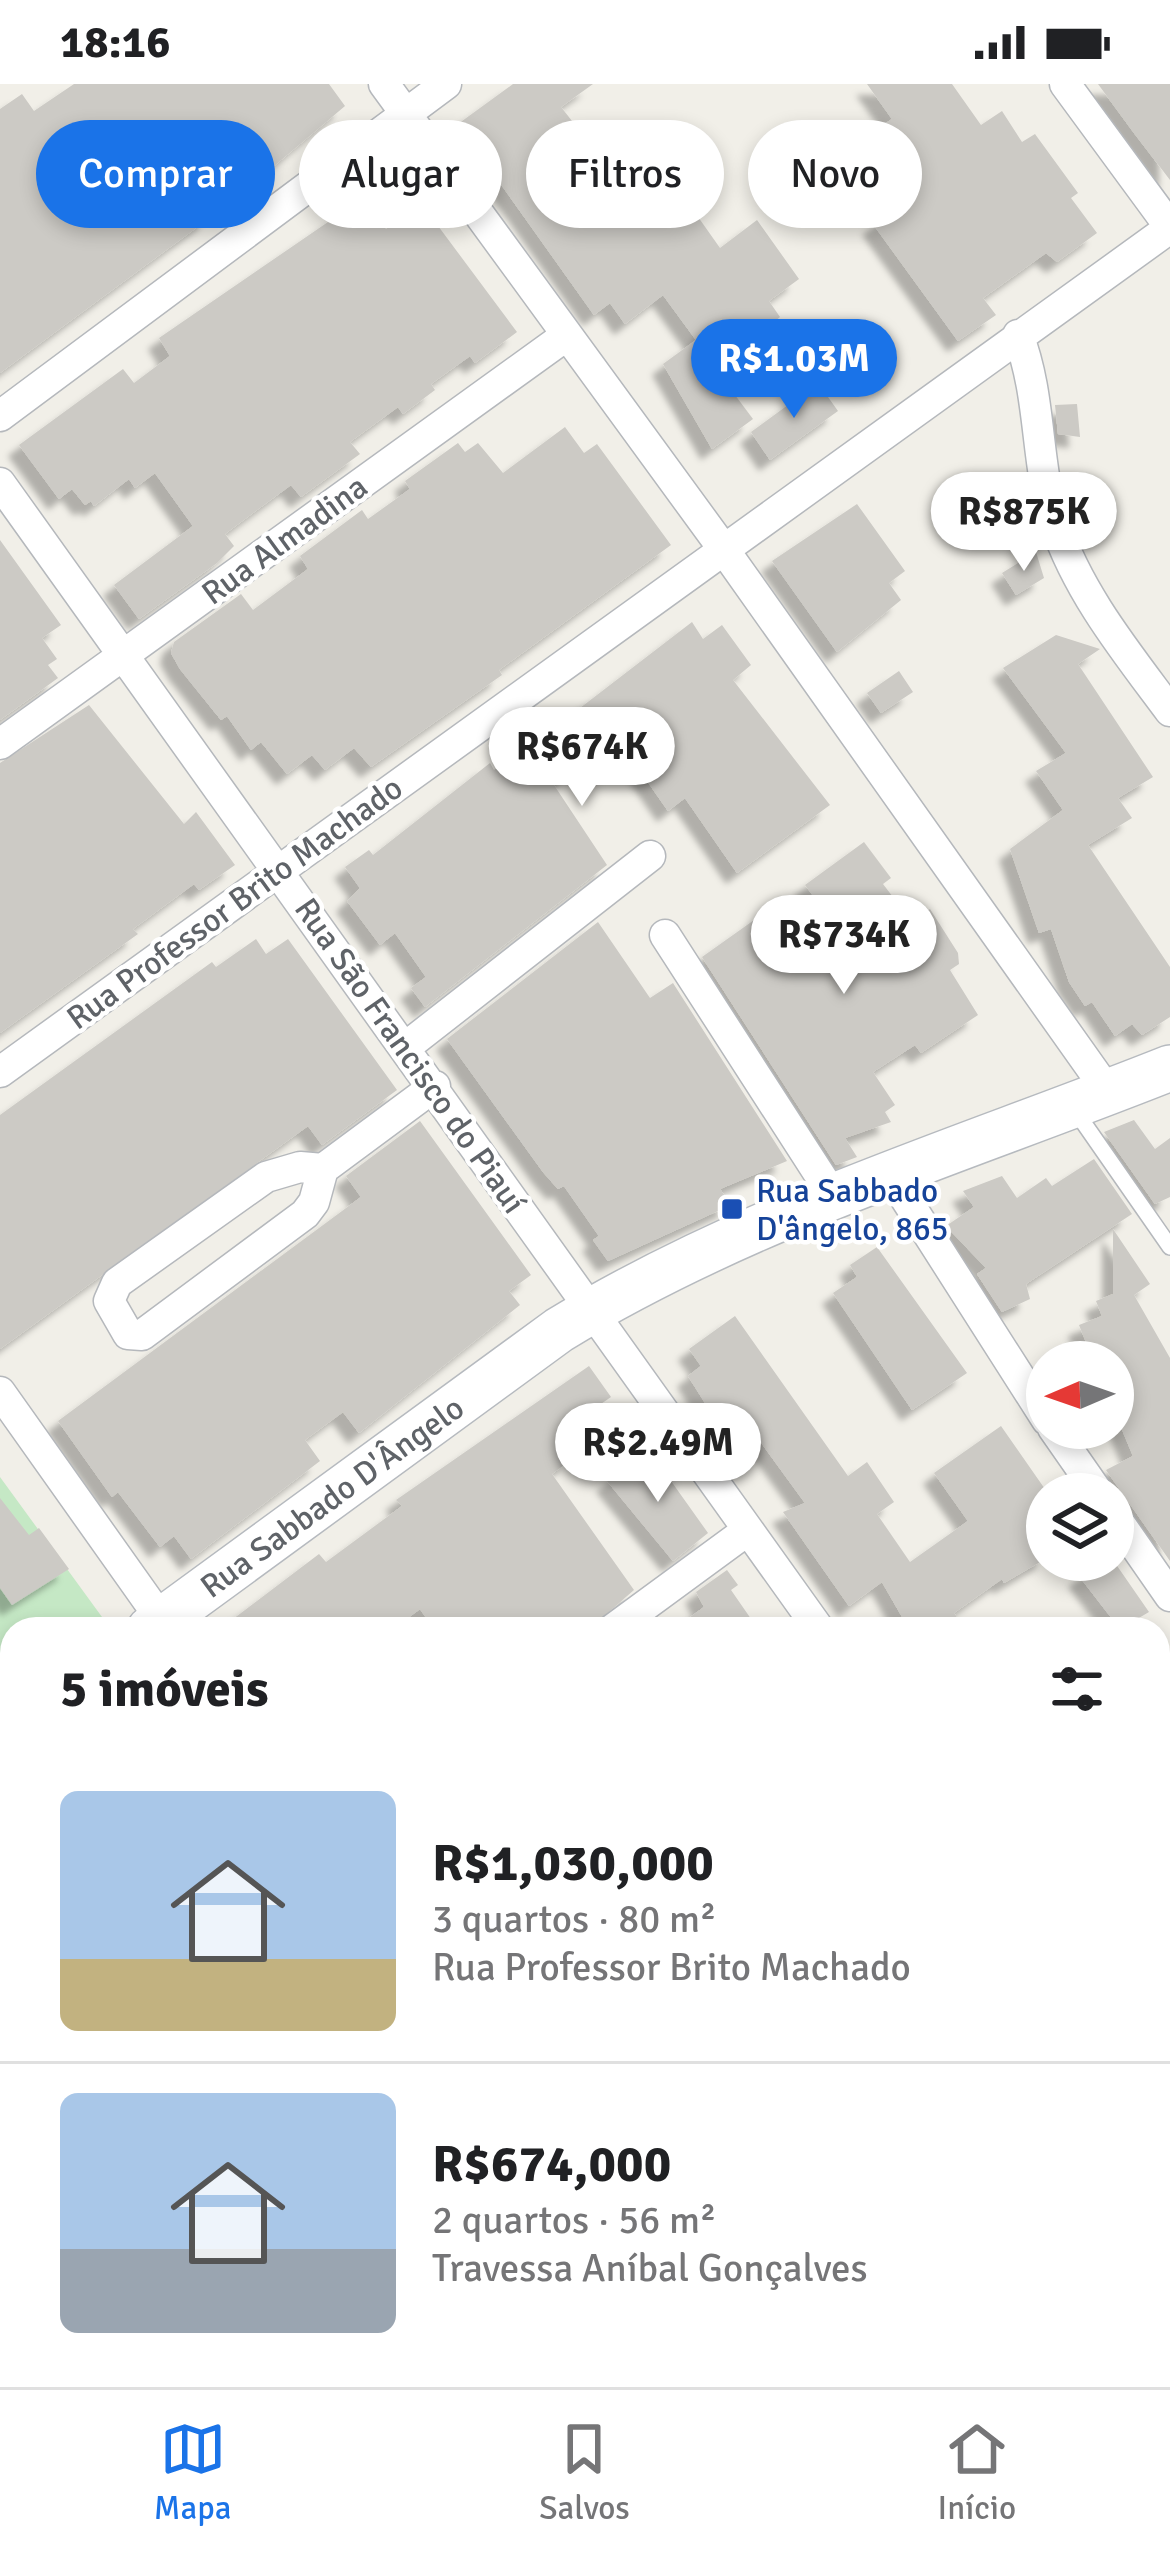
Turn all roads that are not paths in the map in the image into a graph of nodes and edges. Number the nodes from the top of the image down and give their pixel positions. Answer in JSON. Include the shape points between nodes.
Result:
{"nodes":[{"id":1,"x":384,"y":84,"type":"edge"},
{"id":2,"x":446,"y":84,"type":"edge"},
{"id":3,"x":1064,"y":84,"type":"edge"},
{"id":4,"x":406,"y":115,"type":"junction"},
{"id":5,"x":1170,"y":228,"type":"edge"},
{"id":6,"x":567,"y":334,"type":"junction"},
{"id":7,"x":1018,"y":335,"type":"junction"},
{"id":8,"x":0,"y":416,"type":"edge"},
{"id":9,"x":0,"y":483,"type":"edge"},
{"id":10,"x":722,"y":547,"type":"junction"},
{"id":11,"x":124,"y":654,"type":"junction"},
{"id":12,"x":1170,"y":711,"type":"edge"},
{"id":13,"x":0,"y":744,"type":"edge"},
{"id":14,"x":650,"y":856,"type":"dead end"},
{"id":15,"x":280,"y":870,"type":"junction"},
{"id":16,"x":665,"y":934,"type":"dead end"},
{"id":17,"x":407,"y":1046,"type":"junction"},
{"id":18,"x":1170,"y":1068,"type":"edge"},
{"id":19,"x":0,"y":1072,"type":"edge"},
{"id":20,"x":435,"y":1087,"type":"junction"},
{"id":21,"x":1091,"y":1100,"type":"junction"},
{"id":22,"x":323,"y":1168,"type":"junction"},
{"id":23,"x":890,"y":1174,"type":"junction"},
{"id":24,"x":834,"y":1197,"type":"junction"},
{"id":25,"x":1170,"y":1247,"type":"edge"},
{"id":26,"x":592,"y":1310,"type":"junction"},
{"id":27,"x":1026,"y":1387,"type":"edge"},
{"id":28,"x":0,"y":1392,"type":"edge"},
{"id":29,"x":748,"y":1530,"type":"junction"},
{"id":30,"x":1134,"y":1544,"type":"edge"},
{"id":31,"x":1170,"y":1596,"type":"edge"},
{"id":32,"x":154,"y":1617,"type":"edge"},
{"id":33,"x":172,"y":1617,"type":"edge"},
{"id":34,"x":629,"y":1617,"type":"edge"},
{"id":35,"x":810,"y":1617,"type":"edge"}],
"edges":[{"from":1,"to":4,"type":"street"},
{"from":2,"to":4,"type":"street"},
{"from":3,"to":5,"type":"street"},
{"from":4,"to":6,"type":"street"},
{"from":4,"to":8,"type":"street"},
{"from":5,"to":7,"type":"street","name":"Rua Professor Brito Machado"},
{"from":6,"to":10,"type":"street"},
{"from":6,"to":11,"type":"street","name":"Rua Almadina"},
{"from":7,"to":10,"type":"street","name":"Rua Professor Brito Machado"},
{"from":7,"to":12,"type":"street","via":[[1034,376],[1045,482],[1061,539],[1108,627]]},
{"from":9,"to":11,"type":"street","name":"Rua São Francisco do Piauí"},
{"from":10,"to":15,"type":"street","name":"Rua Professor Brito Machado"},
{"from":10,"to":21,"type":"street"},
{"from":11,"to":13,"type":"street","name":"Rua Almadina"},
{"from":11,"to":15,"type":"street","name":"Rua São Francisco do Piauí"},
{"from":14,"to":17,"type":"street"},
{"from":15,"to":17,"type":"street","name":"Rua São Francisco do Piauí"},
{"from":15,"to":19,"type":"street","name":"Rua Professor Brito Machado"},
{"from":16,"to":24,"type":"street"},
{"from":17,"to":20,"type":"street","name":"Rua São Francisco do Piauí"},
{"from":18,"to":21,"type":"street","name":"Rua Sabbado D'Ângelo"},
{"from":20,"to":22,"type":"street"},
{"from":20,"to":26,"type":"street","name":"Rua São Francisco do Piauí"},
{"from":21,"to":23,"type":"street","name":"Rua Sabbado D'Ângelo"},
{"from":21,"to":25,"type":"lane"},
{"from":22,"to":22,"type":"street","via":[[305,1214],[142,1334],[128,1334],[109,1301],[117,1283],[266,1177]]},
{"from":23,"to":24,"type":"street","name":"Rua Sabbado D'Ângelo"},
{"from":23,"to":27,"type":"street"},
{"from":24,"to":26,"type":"street","name":"Rua Sabbado D'Ângelo"},
{"from":26,"to":29,"type":"street","name":"Rua São Francisco do Piauí"},
{"from":26,"to":33,"type":"street","name":"Rua Sabbado D'Ângelo"},
{"from":28,"to":32,"type":"street"},
{"from":29,"to":34,"type":"street"},
{"from":29,"to":35,"type":"street","name":"Rua São Francisco do Piauí"},
{"from":30,"to":31,"type":"street"}]}
